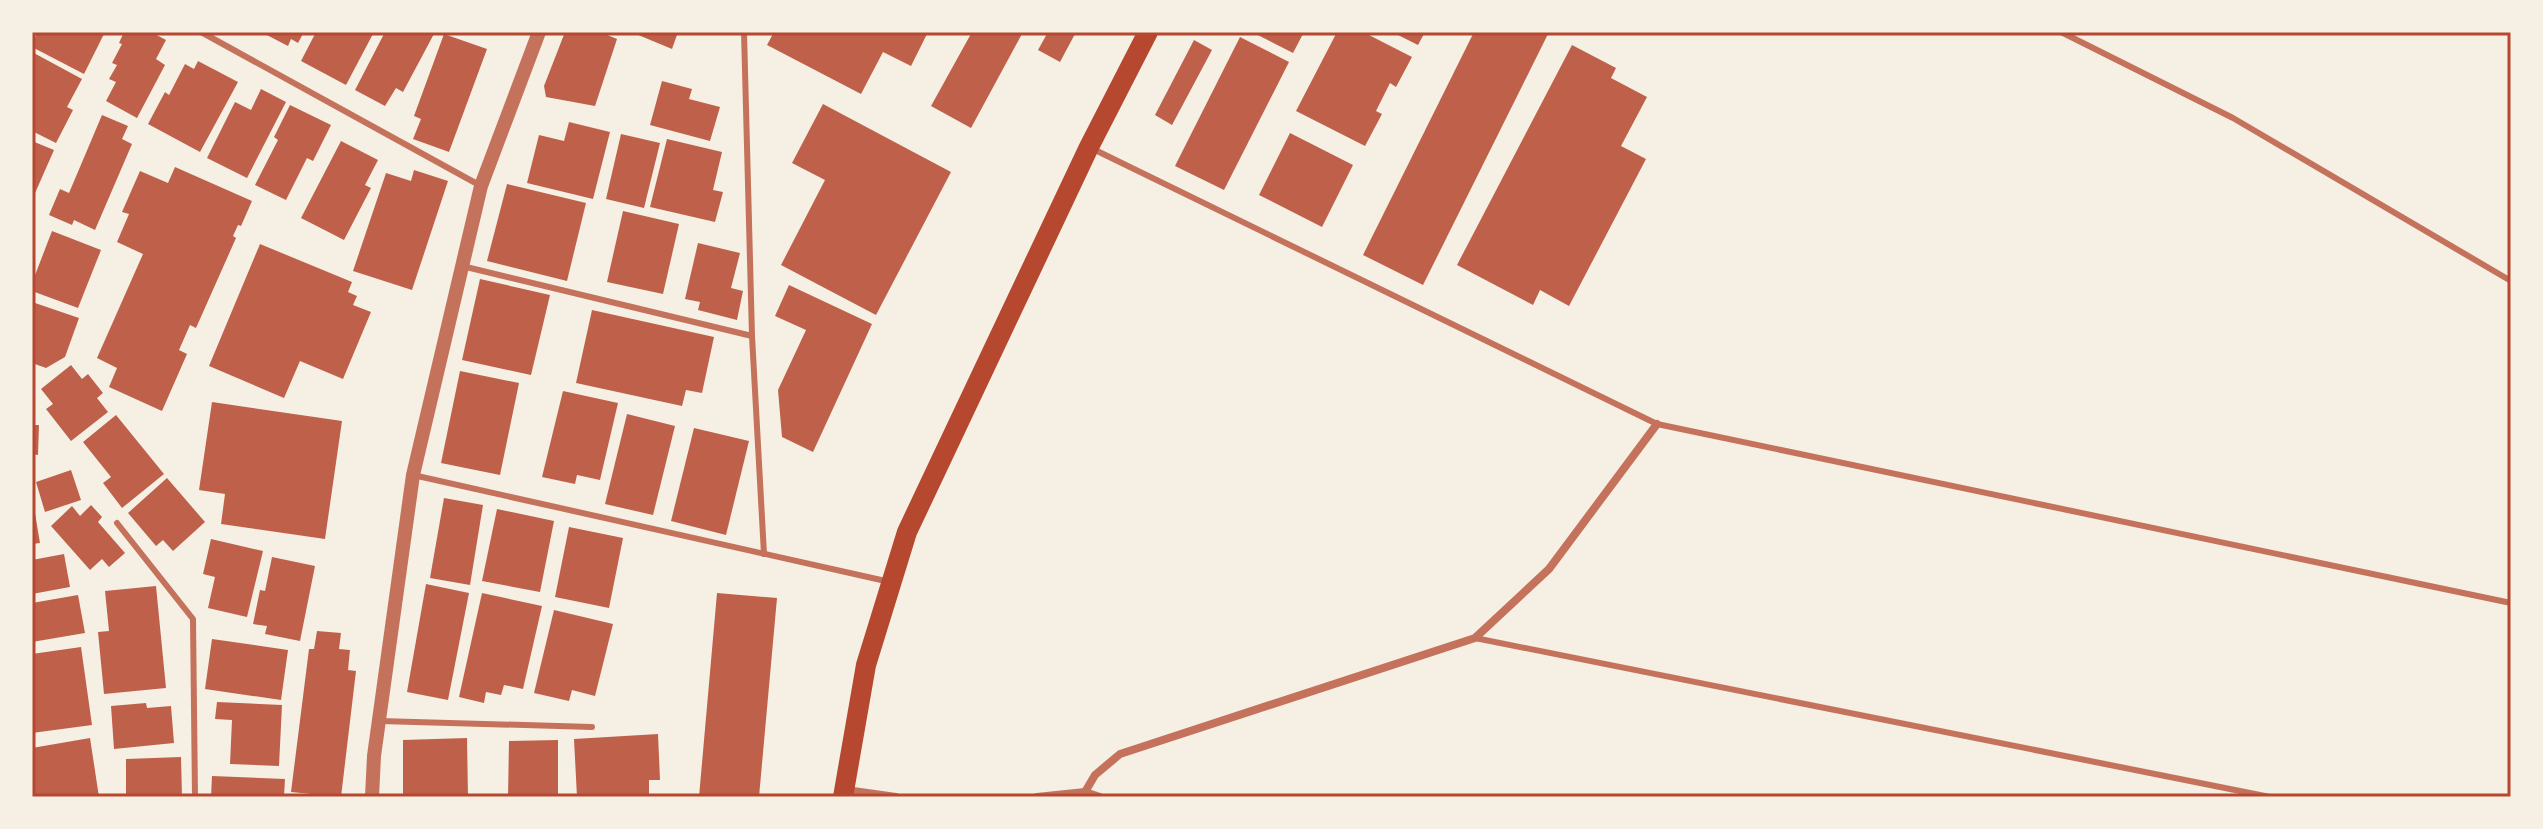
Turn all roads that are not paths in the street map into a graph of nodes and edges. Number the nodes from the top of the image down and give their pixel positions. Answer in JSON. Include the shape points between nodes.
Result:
{"nodes":[{"id":1,"x":201,"y":32,"type":"edge"},
{"id":2,"x":539,"y":32,"type":"edge"},
{"id":3,"x":744,"y":32,"type":"edge"},
{"id":4,"x":1148,"y":32,"type":"edge"},
{"id":5,"x":2061,"y":32,"type":"edge"},
{"id":6,"x":1089,"y":147,"type":"junction"},
{"id":7,"x":481,"y":186,"type":"junction"},
{"id":8,"x":462,"y":266,"type":"junction"},
{"id":9,"x":2511,"y":281,"type":"edge"},
{"id":10,"x":752,"y":336,"type":"junction"},
{"id":11,"x":1657,"y":424,"type":"junction"},
{"id":12,"x":413,"y":475,"type":"junction"},
{"id":13,"x":117,"y":523,"type":"dead end"},
{"id":14,"x":764,"y":554,"type":"junction"},
{"id":15,"x":891,"y":582,"type":"junction"},
{"id":16,"x":2511,"y":603,"type":"edge"},
{"id":17,"x":1475,"y":638,"type":"junction"},
{"id":18,"x":380,"y":721,"type":"junction"},
{"id":19,"x":592,"y":727,"type":"dead end"},
{"id":20,"x":1085,"y":792,"type":"junction"},
{"id":21,"x":844,"y":794,"type":"edge"},
{"id":22,"x":195,"y":797,"type":"edge"},
{"id":23,"x":372,"y":797,"type":"edge"},
{"id":24,"x":896,"y":797,"type":"edge"},
{"id":25,"x":1037,"y":797,"type":"edge"},
{"id":26,"x":1100,"y":797,"type":"edge"},
{"id":27,"x":2270,"y":797,"type":"edge"}],
"edges":[{"from":1,"to":7,"type":"lane"},
{"from":2,"to":7,"type":"street"},
{"from":3,"to":10,"type":"lane"},
{"from":4,"to":6,"type":"main road"},
{"from":5,"to":9,"type":"lane","via":[[2233,118]]},
{"from":6,"to":11,"type":"lane"},
{"from":6,"to":15,"type":"main road","via":[[907,532]]},
{"from":7,"to":8,"type":"street"},
{"from":8,"to":10,"type":"lane"},
{"from":8,"to":12,"type":"street"},
{"from":10,"to":14,"type":"lane"},
{"from":11,"to":16,"type":"lane"},
{"from":11,"to":17,"type":"street","via":[[1549,569]]},
{"from":12,"to":14,"type":"lane"},
{"from":12,"to":18,"type":"street"},
{"from":13,"to":22,"type":"lane","via":[[193,619]]},
{"from":14,"to":15,"type":"lane"},
{"from":15,"to":21,"type":"main road","via":[[866,665]]},
{"from":17,"to":20,"type":"street","via":[[1120,754],[1095,775]]},
{"from":17,"to":27,"type":"lane"},
{"from":18,"to":19,"type":"lane"},
{"from":18,"to":23,"type":"street"},
{"from":20,"to":25,"type":"street"},
{"from":20,"to":26,"type":"street"},
{"from":21,"to":24,"type":"street"}]}
